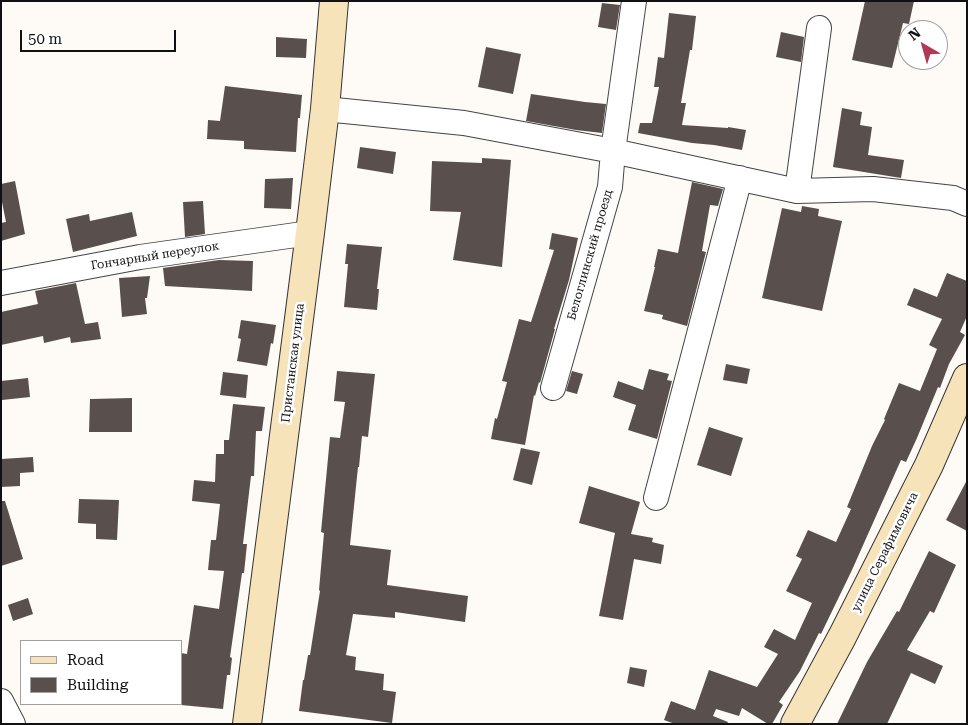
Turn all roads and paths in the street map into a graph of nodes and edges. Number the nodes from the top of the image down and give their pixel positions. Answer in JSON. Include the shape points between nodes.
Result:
{"nodes":[{"id":1,"x":334,"y":1,"type":"edge"},
{"id":2,"x":634,"y":1,"type":"edge"},
{"id":3,"x":818,"y":28,"type":"dead end"},
{"id":4,"x":324,"y":109,"type":"junction"},
{"id":5,"x":612,"y":151,"type":"junction"},
{"id":6,"x":740,"y":178,"type":"junction"},
{"id":7,"x":797,"y":191,"type":"junction"},
{"id":8,"x":967,"y":204,"type":"edge"},
{"id":9,"x":310,"y":233,"type":"junction"},
{"id":10,"x":1,"y":283,"type":"edge"},
{"id":11,"x":967,"y":378,"type":"edge"},
{"id":12,"x":553,"y":388,"type":"dead end"},
{"id":13,"x":656,"y":498,"type":"dead end"},
{"id":14,"x":1,"y":701,"type":"edge"},
{"id":15,"x":13,"y":724,"type":"edge"},
{"id":16,"x":247,"y":724,"type":"edge"},
{"id":17,"x":795,"y":724,"type":"edge"}],
"edges":[{"from":1,"to":4,"type":"street","name":"Пристанская улица"},
{"from":2,"to":5,"type":"street","name":"Белоглинский проезд"},
{"from":3,"to":7,"type":"street"},
{"from":4,"to":5,"type":"street","via":[[464,123]]},
{"from":4,"to":9,"type":"street","name":"Пристанская улица"},
{"from":5,"to":6,"type":"street"},
{"from":5,"to":12,"type":"street","name":"Белоглинский проезд","via":[[610,187]]},
{"from":6,"to":7,"type":"street"},
{"from":6,"to":13,"type":"street"},
{"from":7,"to":8,"type":"street","via":[[873,189],[953,198]]},
{"from":9,"to":10,"type":"street","name":"Гончарный переулок","via":[[140,257]]},
{"from":9,"to":16,"type":"street","name":"Пристанская улица"},
{"from":11,"to":17,"type":"street","name":"улица Серафимовича","via":[[924,474]]},
{"from":14,"to":15,"type":"street"}]}
